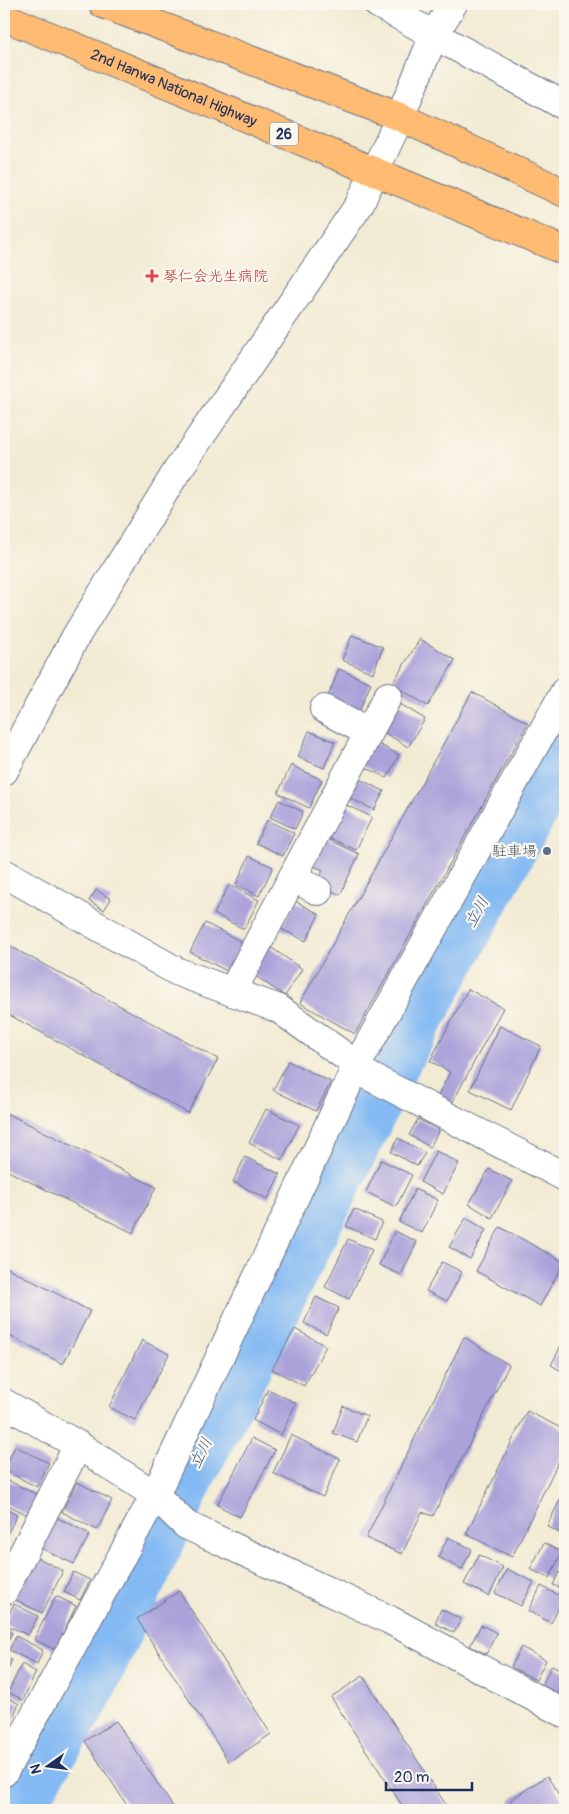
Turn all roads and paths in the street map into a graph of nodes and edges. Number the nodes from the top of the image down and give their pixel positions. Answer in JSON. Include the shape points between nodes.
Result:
{"nodes":[{"id":1,"x":103,"y":4,"type":"edge"},
{"id":2,"x":378,"y":4,"type":"edge"},
{"id":3,"x":453,"y":4,"type":"edge"},
{"id":4,"x":4,"y":17,"type":"edge"},
{"id":5,"x":434,"y":36,"type":"junction"},
{"id":6,"x":565,"y":106,"type":"edge"},
{"id":7,"x":400,"y":117,"type":"junction"},
{"id":8,"x":374,"y":172,"type":"junction"},
{"id":9,"x":565,"y":193,"type":"edge"},
{"id":10,"x":565,"y":251,"type":"edge"},
{"id":11,"x":565,"y":691,"type":"edge"},
{"id":12,"x":388,"y":696,"type":"dead end"},
{"id":13,"x":324,"y":710,"type":"dead end"},
{"id":14,"x":369,"y":733,"type":"junction"},
{"id":15,"x":4,"y":771,"type":"edge"},
{"id":16,"x":4,"y":873,"type":"edge"},
{"id":17,"x":293,"y":877,"type":"junction"},
{"id":18,"x":318,"y":891,"type":"dead end"},
{"id":19,"x":232,"y":992,"type":"junction"},
{"id":20,"x":361,"y":1070,"type":"junction"},
{"id":21,"x":565,"y":1177,"type":"edge"},
{"id":22,"x":4,"y":1403,"type":"edge"},
{"id":23,"x":78,"y":1446,"type":"junction"},
{"id":24,"x":158,"y":1498,"type":"junction"},
{"id":25,"x":4,"y":1591,"type":"edge"},
{"id":26,"x":565,"y":1714,"type":"edge"},
{"id":27,"x":4,"y":1772,"type":"edge"}],
"edges":[{"from":1,"to":7,"type":"highway"},
{"from":2,"to":5,"type":"street"},
{"from":3,"to":5,"type":"street"},
{"from":4,"to":8,"type":"highway","name":"2nd Hanwa National Highway","number":"26"},
{"from":5,"to":6,"type":"street"},
{"from":5,"to":7,"type":"street"},
{"from":7,"to":8,"type":"street"},
{"from":7,"to":9,"type":"highway"},
{"from":8,"to":10,"type":"highway","name":"2nd Hanwa National Highway","number":"26"},
{"from":8,"to":15,"type":"street","via":[[359,205],[177,471],[76,636]]},
{"from":11,"to":20,"type":"street"},
{"from":12,"to":14,"type":"street"},
{"from":13,"to":14,"type":"street"},
{"from":14,"to":17,"type":"street"},
{"from":16,"to":19,"type":"street","via":[[178,972]]},
{"from":17,"to":18,"type":"street"},
{"from":17,"to":19,"type":"street"},
{"from":19,"to":20,"type":"street","via":[[279,1009]]},
{"from":20,"to":21,"type":"street"},
{"from":20,"to":24,"type":"street"},
{"from":22,"to":23,"type":"street"},
{"from":23,"to":24,"type":"street"},
{"from":23,"to":25,"type":"street"},
{"from":24,"to":26,"type":"street","via":[[186,1525],[390,1620]]},
{"from":24,"to":27,"type":"street"}]}
